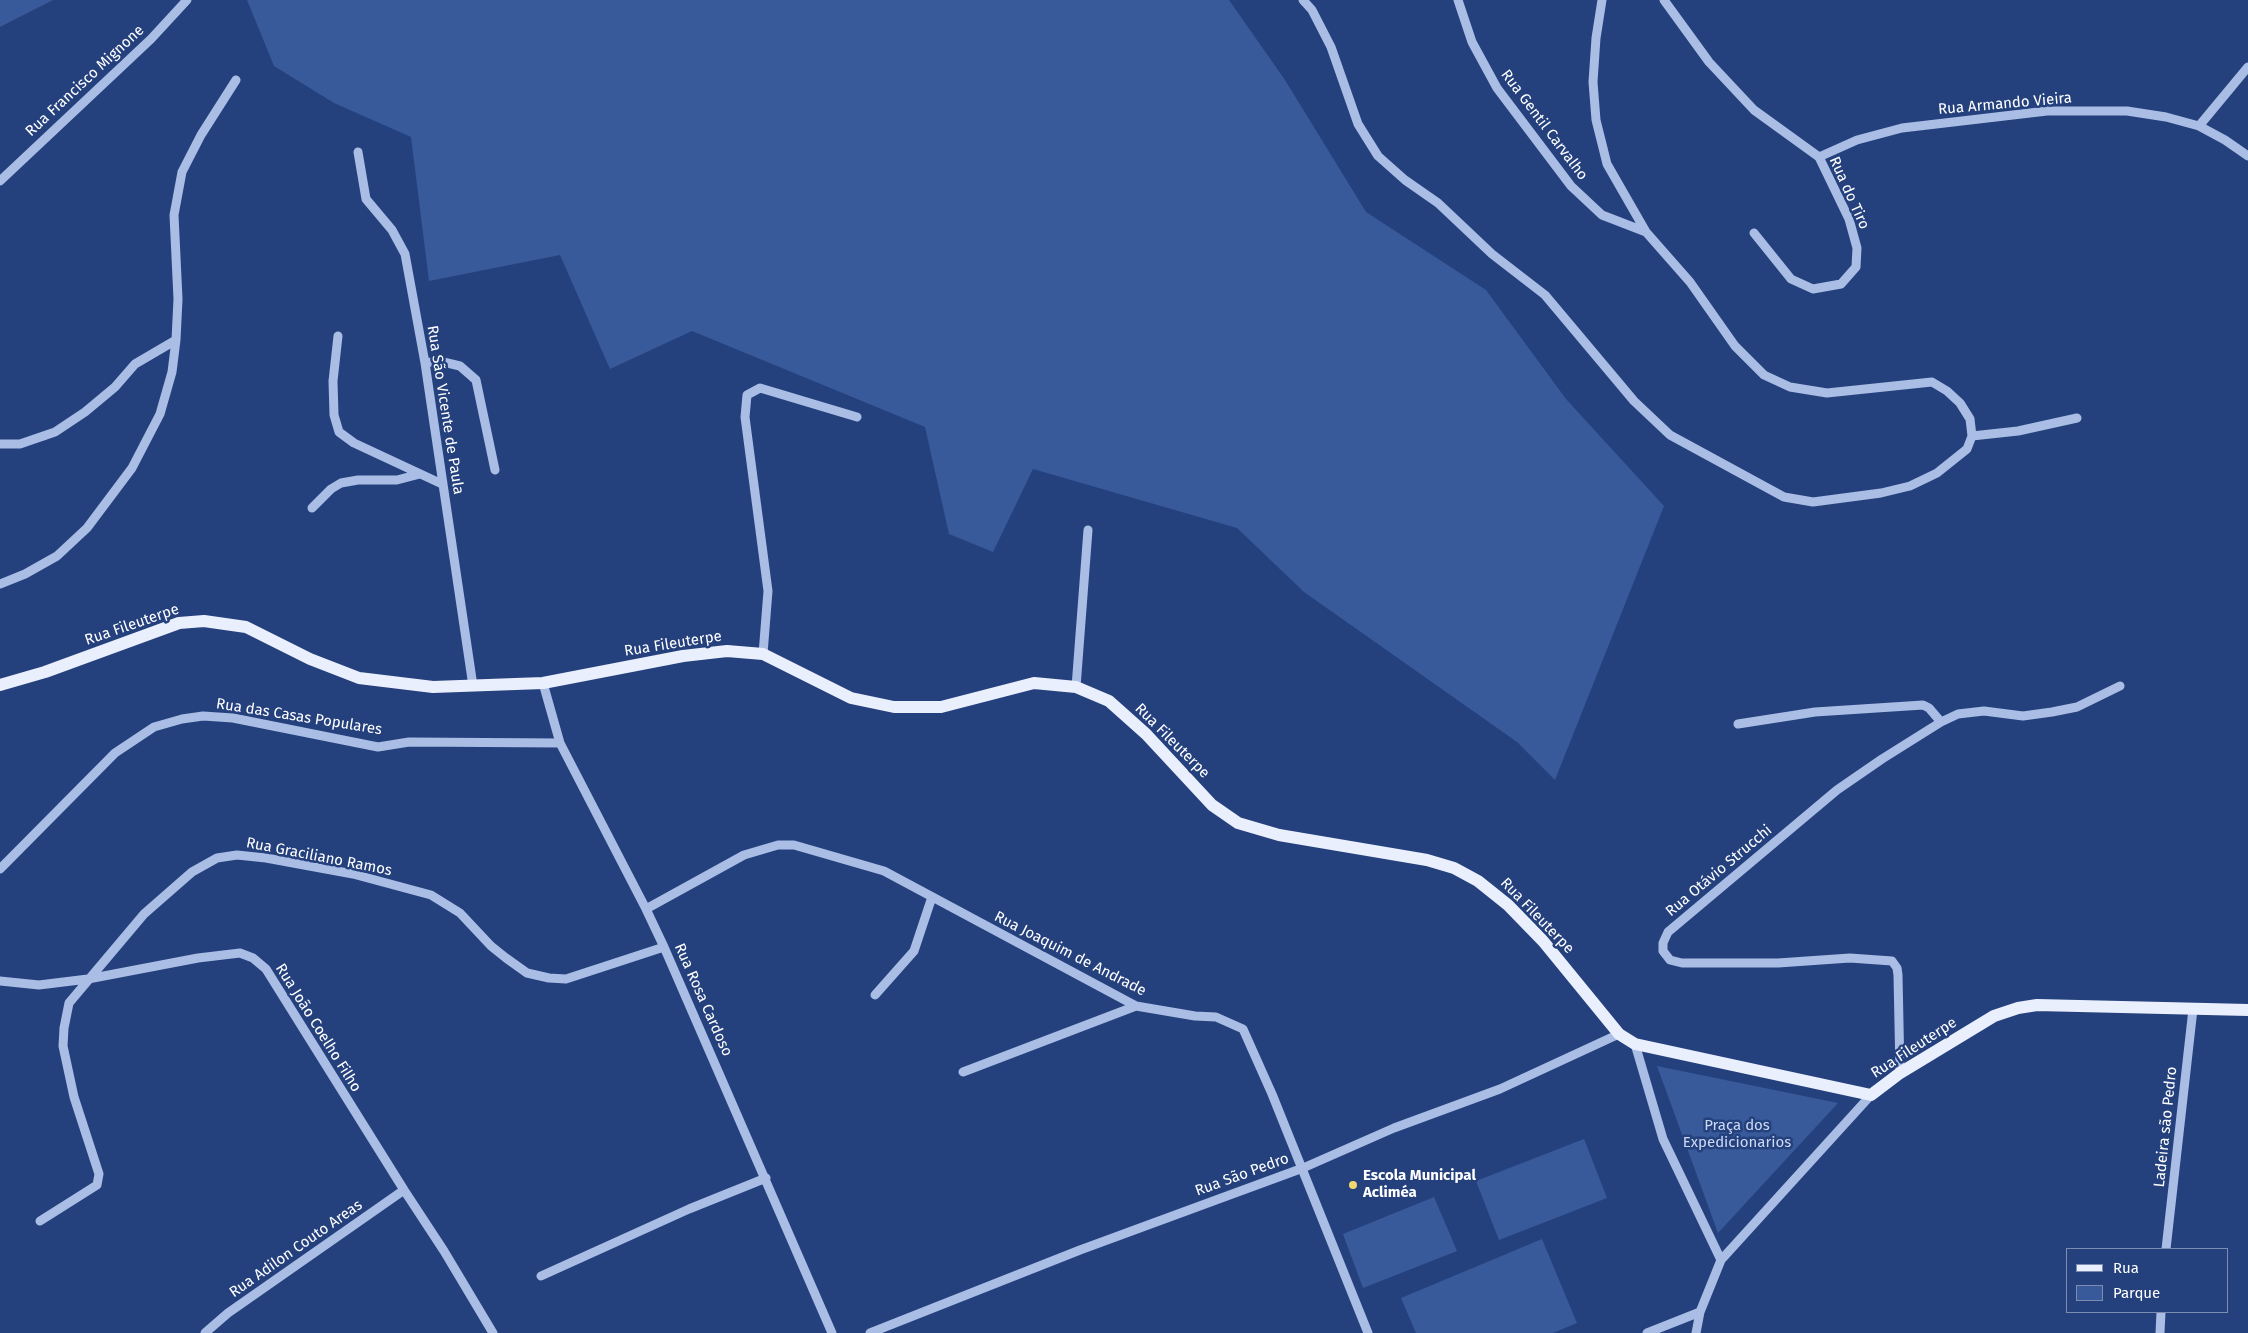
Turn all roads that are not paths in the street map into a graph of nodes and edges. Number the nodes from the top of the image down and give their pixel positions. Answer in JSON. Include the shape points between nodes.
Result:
{"nodes":[{"id":1,"x":187,"y":0,"type":"edge"},
{"id":2,"x":1303,"y":0,"type":"edge"},
{"id":3,"x":1458,"y":0,"type":"edge"},
{"id":4,"x":1602,"y":0,"type":"edge"},
{"id":5,"x":1664,"y":0,"type":"edge"},
{"id":6,"x":2248,"y":67,"type":"edge"},
{"id":7,"x":236,"y":80,"type":"dead end"},
{"id":8,"x":2199,"y":126,"type":"junction"},
{"id":9,"x":358,"y":152,"type":"dead end"},
{"id":10,"x":2248,"y":156,"type":"edge"},
{"id":11,"x":1819,"y":157,"type":"junction"},
{"id":12,"x":0,"y":181,"type":"edge"},
{"id":13,"x":1646,"y":232,"type":"junction"},
{"id":14,"x":1754,"y":233,"type":"dead end"},
{"id":15,"x":338,"y":336,"type":"dead end"},
{"id":16,"x":176,"y":340,"type":"junction"},
{"id":17,"x":424,"y":363,"type":"junction"},
{"id":18,"x":857,"y":417,"type":"dead end"},
{"id":19,"x":2077,"y":418,"type":"dead end"},
{"id":20,"x":1972,"y":436,"type":"junction"},
{"id":21,"x":0,"y":444,"type":"edge"},
{"id":22,"x":495,"y":470,"type":"dead end"},
{"id":23,"x":420,"y":474,"type":"junction"},
{"id":24,"x":442,"y":484,"type":"junction"},
{"id":25,"x":312,"y":508,"type":"dead end"},
{"id":26,"x":1088,"y":530,"type":"dead end"},
{"id":27,"x":0,"y":584,"type":"edge"},
{"id":28,"x":763,"y":654,"type":"junction"},
{"id":29,"x":543,"y":682,"type":"junction"},
{"id":30,"x":0,"y":685,"type":"edge"},
{"id":31,"x":473,"y":686,"type":"junction"},
{"id":32,"x":2120,"y":686,"type":"dead end"},
{"id":33,"x":1076,"y":687,"type":"junction"},
{"id":34,"x":1941,"y":722,"type":"junction"},
{"id":35,"x":1738,"y":724,"type":"dead end"},
{"id":36,"x":560,"y":743,"type":"junction"},
{"id":37,"x":0,"y":869,"type":"edge"},
{"id":38,"x":932,"y":897,"type":"junction"},
{"id":39,"x":646,"y":909,"type":"junction"},
{"id":40,"x":664,"y":947,"type":"junction"},
{"id":41,"x":88,"y":980,"type":"junction"},
{"id":42,"x":0,"y":981,"type":"edge"},
{"id":43,"x":875,"y":995,"type":"dead end"},
{"id":44,"x":1136,"y":1006,"type":"junction"},
{"id":45,"x":2193,"y":1009,"type":"junction"},
{"id":46,"x":2248,"y":1010,"type":"edge"},
{"id":47,"x":1619,"y":1034,"type":"junction"},
{"id":48,"x":1635,"y":1044,"type":"junction"},
{"id":49,"x":963,"y":1072,"type":"dead end"},
{"id":50,"x":1900,"y":1073,"type":"junction"},
{"id":51,"x":1871,"y":1095,"type":"junction"},
{"id":52,"x":1303,"y":1168,"type":"junction"},
{"id":53,"x":766,"y":1178,"type":"junction"},
{"id":54,"x":404,"y":1190,"type":"junction"},
{"id":55,"x":40,"y":1221,"type":"dead end"},
{"id":56,"x":2166,"y":1248,"type":"edge"},
{"id":57,"x":1721,"y":1260,"type":"junction"},
{"id":58,"x":541,"y":1276,"type":"dead end"},
{"id":59,"x":1700,"y":1312,"type":"junction"},
{"id":60,"x":2161,"y":1313,"type":"edge"},
{"id":61,"x":205,"y":1333,"type":"edge"},
{"id":62,"x":492,"y":1333,"type":"edge"},
{"id":63,"x":832,"y":1333,"type":"edge"},
{"id":64,"x":870,"y":1333,"type":"edge"},
{"id":65,"x":1368,"y":1333,"type":"edge"},
{"id":66,"x":1647,"y":1333,"type":"edge"},
{"id":67,"x":1696,"y":1333,"type":"edge"},
{"id":68,"x":2160,"y":1333,"type":"edge"}],
"edges":[{"from":1,"to":12,"type":"street","name":"Rua Francisco Mignone","via":[[151,39]]},
{"from":2,"to":20,"type":"street","via":[[1312,10],[1330,47],[1358,124],[1378,156],[1545,295],[1634,401],[1670,435],[1784,496],[1813,502],[1881,494],[1910,486],[1937,473],[1967,449]]},
{"from":3,"to":13,"type":"street","name":"Rua Gentil Carvalho","via":[[1472,42],[1496,88],[1571,186],[1602,216]]},
{"from":4,"to":13,"type":"street","via":[[1593,82],[1596,120],[1606,164]]},
{"from":5,"to":11,"type":"street","name":"Rua do Tiro","via":[[1709,62],[1754,110]]},
{"from":6,"to":8,"type":"street"},
{"from":7,"to":16,"type":"street","via":[[200,134],[182,172],[174,215],[178,299]]},
{"from":8,"to":10,"type":"street","name":"Rua Armando Vieira"},
{"from":8,"to":11,"type":"street","name":"Rua Armando Vieira","via":[[2127,111],[2047,111],[1902,128],[1857,140]]},
{"from":9,"to":17,"type":"street","name":"Rua São Vicente de Paula","via":[[366,199],[392,230],[405,254]]},
{"from":11,"to":14,"type":"street","name":"Rua do Tiro","via":[[1849,220],[1857,248],[1856,267],[1840,284],[1813,289],[1791,279]]},
{"from":13,"to":20,"type":"street","via":[[1690,282],[1736,346],[1764,375],[1790,387],[1827,393],[1932,382],[1960,403],[1970,419]]},
{"from":15,"to":23,"type":"street","via":[[333,381],[334,415],[339,432],[354,443]]},
{"from":16,"to":21,"type":"street","via":[[136,364],[100,400],[55,432],[20,444]]},
{"from":16,"to":27,"type":"street","via":[[172,372],[160,414],[132,468],[87,528],[57,556]]},
{"from":17,"to":22,"type":"street","via":[[439,361],[460,366],[476,380]]},
{"from":17,"to":24,"type":"street","name":"Rua São Vicente de Paula"},
{"from":18,"to":28,"type":"street","via":[[760,388],[747,395],[745,417],[768,592]]},
{"from":19,"to":20,"type":"street","via":[[2018,431]]},
{"from":23,"to":24,"type":"street"},
{"from":23,"to":25,"type":"street","via":[[397,480],[341,483]]},
{"from":24,"to":31,"type":"street","name":"Rua São Vicente de Paula"},
{"from":26,"to":33,"type":"street"},
{"from":28,"to":29,"type":"main road","name":"Rua Fileuterpe","via":[[727,651],[700,654]]},
{"from":28,"to":33,"type":"main road","name":"Rua Fileuterpe","via":[[851,698],[894,707],[941,707],[1034,683]]},
{"from":29,"to":31,"type":"main road","name":"Rua Fileuterpe"},
{"from":29,"to":36,"type":"street","name":"Rua Rosa Cardoso"},
{"from":30,"to":31,"type":"main road","name":"Rua Fileuterpe","via":[[46,672],[179,623],[204,621],[246,627],[310,659],[359,678],[434,687]]},
{"from":32,"to":34,"type":"street","name":"Rua Otávio Strucchi","via":[[2077,707],[2023,716],[1984,711],[1958,714]]},
{"from":33,"to":47,"type":"main road","name":"Rua Fileuterpe","via":[[1109,701],[1146,734],[1212,805],[1238,823],[1279,835],[1427,860],[1454,868],[1478,881],[1508,905],[1543,941]]},
{"from":34,"to":35,"type":"street","via":[[1923,704],[1816,712]]},
{"from":34,"to":50,"type":"street","name":"Rua Otávio Strucchi","via":[[1837,790],[1681,919],[1668,932],[1663,943],[1663,951],[1670,960],[1682,963],[1778,963],[1850,958],[1892,961],[1898,975]]},
{"from":36,"to":37,"type":"street","name":"Rua das Casas Populares","via":[[409,742],[378,747],[233,718],[203,716],[182,719],[154,727],[115,753]]},
{"from":36,"to":39,"type":"street","name":"Rua Rosa Cardoso"},
{"from":38,"to":39,"type":"street","name":"Rua Joaquim de Andrade","via":[[884,871],[794,845],[778,845],[744,855]]},
{"from":38,"to":43,"type":"street","via":[[914,951]]},
{"from":38,"to":44,"type":"street","name":"Rua Joaquim de Andrade"},
{"from":39,"to":40,"type":"street","name":"Rua Rosa Cardoso"},
{"from":40,"to":41,"type":"street","name":"Rua Graciliano Ramos","via":[[566,979],[534,975],[506,958],[460,913],[431,895],[353,874],[237,854],[217,858],[192,872],[144,914]]},
{"from":40,"to":53,"type":"street","name":"Rua Rosa Cardoso"},
{"from":41,"to":42,"type":"street","name":"Rua João Coelho Filho","via":[[39,985]]},
{"from":41,"to":54,"type":"street","name":"Rua João Coelho Filho","via":[[198,958],[240,953],[253,958],[266,969]]},
{"from":41,"to":55,"type":"street","name":"Rua Graciliano Ramos","via":[[69,1003],[63,1046],[74,1097],[99,1174],[97,1185]]},
{"from":44,"to":49,"type":"street"},
{"from":44,"to":52,"type":"street","name":"Rua Joaquim de Andrade","via":[[1216,1017],[1243,1029]]},
{"from":45,"to":46,"type":"main road","name":"Rua Fileuterpe"},
{"from":45,"to":50,"type":"main road","name":"Rua Fileuterpe","via":[[2036,1004],[1994,1016]]},
{"from":45,"to":56,"type":"street","name":"Ladeira são Pedro"},
{"from":47,"to":48,"type":"main road","name":"Rua Fileuterpe"},
{"from":47,"to":52,"type":"street","name":"Rua São Pedro","via":[[1500,1089],[1394,1128]]},
{"from":48,"to":51,"type":"main road","name":"Rua Fileuterpe"},
{"from":48,"to":57,"type":"street","via":[[1663,1139]]},
{"from":50,"to":51,"type":"main road","name":"Rua Fileuterpe"},
{"from":51,"to":57,"type":"street"},
{"from":52,"to":64,"type":"street","name":"Rua São Pedro","via":[[1080,1250]]},
{"from":52,"to":65,"type":"street","name":"Rua Joaquim de Andrade"},
{"from":53,"to":58,"type":"street"},
{"from":53,"to":63,"type":"street","name":"Rua Rosa Cardoso"},
{"from":54,"to":61,"type":"street","name":"Rua Adilon Couto Areas","via":[[228,1313]]},
{"from":54,"to":62,"type":"street","name":"Rua João Coelho Filho"},
{"from":57,"to":59,"type":"street"},
{"from":59,"to":66,"type":"street"},
{"from":59,"to":67,"type":"street"},
{"from":60,"to":68,"type":"street"}]}
